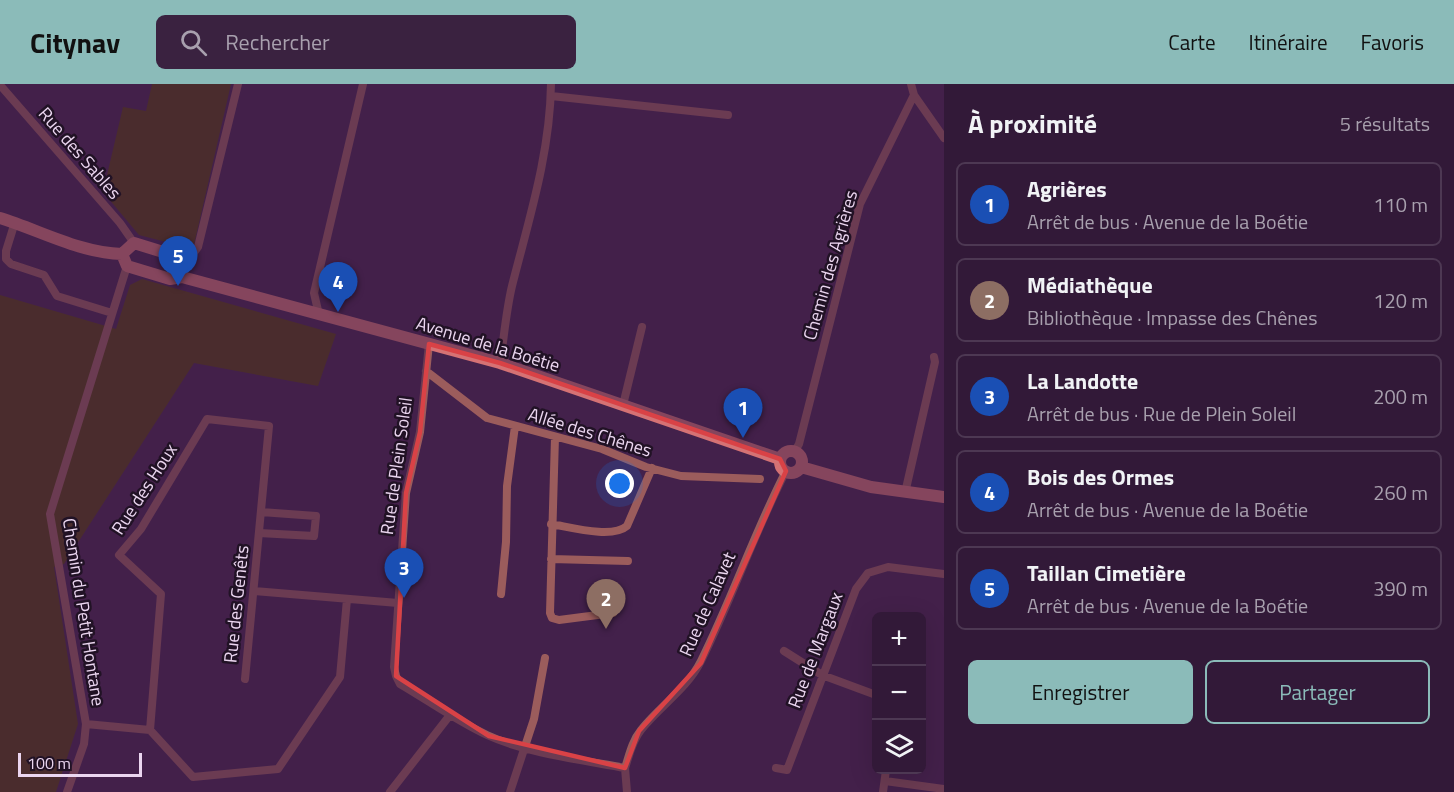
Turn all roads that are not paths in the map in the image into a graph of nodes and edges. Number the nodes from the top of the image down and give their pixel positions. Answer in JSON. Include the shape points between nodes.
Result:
{"nodes":[{"id":1,"x":238,"y":84,"type":"edge"},
{"id":2,"x":363,"y":84,"type":"edge"},
{"id":3,"x":551,"y":84,"type":"edge"},
{"id":4,"x":911,"y":84,"type":"edge"},
{"id":5,"x":0,"y":85,"type":"edge"},
{"id":6,"x":914,"y":95,"type":"junction"},
{"id":7,"x":551,"y":96,"type":"junction"},
{"id":8,"x":728,"y":115,"type":"dead end"},
{"id":9,"x":944,"y":138,"type":"edge"},
{"id":10,"x":0,"y":218,"type":"edge"},
{"id":11,"x":15,"y":222,"type":"junction"},
{"id":12,"x":134,"y":243,"type":"junction"},
{"id":13,"x":117,"y":254,"type":"junction"},
{"id":14,"x":127,"y":266,"type":"junction"},
{"id":15,"x":183,"y":272,"type":"junction"},
{"id":16,"x":112,"y":313,"type":"junction"},
{"id":17,"x":319,"y":315,"type":"junction"},
{"id":18,"x":642,"y":327,"type":"dead end"},
{"id":19,"x":429,"y":345,"type":"junction"},
{"id":20,"x":934,"y":357,"type":"dead end"},
{"id":21,"x":500,"y":363,"type":"junction"},
{"id":22,"x":426,"y":371,"type":"junction"},
{"id":23,"x":623,"y":405,"type":"junction"},
{"id":24,"x":269,"y":426,"type":"joint"},
{"id":25,"x":515,"y":426,"type":"junction"},
{"id":26,"x":555,"y":437,"type":"junction"},
{"id":27,"x":795,"y":451,"type":"junction"},
{"id":28,"x":780,"y":459,"type":"junction"},
{"id":29,"x":801,"y":467,"type":"junction"},
{"id":30,"x":652,"y":468,"type":"junction"},
{"id":31,"x":786,"y":471,"type":"junction"},
{"id":32,"x":760,"y":479,"type":"dead end"},
{"id":33,"x":905,"y":493,"type":"junction"},
{"id":34,"x":944,"y":497,"type":"edge"},
{"id":35,"x":261,"y":512,"type":"junction"},
{"id":36,"x":551,"y":524,"type":"junction"},
{"id":37,"x":259,"y":533,"type":"junction"},
{"id":38,"x":551,"y":559,"type":"junction"},
{"id":39,"x":628,"y":561,"type":"dead end"},
{"id":40,"x":944,"y":574,"type":"edge"},
{"id":41,"x":254,"y":591,"type":"junction"},
{"id":42,"x":501,"y":594,"type":"dead end"},
{"id":43,"x":347,"y":599,"type":"junction"},
{"id":44,"x":398,"y":603,"type":"junction"},
{"id":45,"x":613,"y":613,"type":"dead end"},
{"id":46,"x":784,"y":651,"type":"dead end"},
{"id":47,"x":545,"y":658,"type":"dead end"},
{"id":48,"x":822,"y":675,"type":"junction"},
{"id":49,"x":244,"y":679,"type":"dead end"},
{"id":50,"x":872,"y":694,"type":"edge"},
{"id":51,"x":450,"y":715,"type":"junction"},
{"id":52,"x":86,"y":724,"type":"junction"},
{"id":53,"x":150,"y":730,"type":"junction"},
{"id":54,"x":526,"y":748,"type":"junction"},
{"id":55,"x":625,"y":768,"type":"junction"},
{"id":56,"x":776,"y":768,"type":"dead end"},
{"id":57,"x":886,"y":774,"type":"edge"},
{"id":58,"x":885,"y":782,"type":"junction"},
{"id":59,"x":944,"y":789,"type":"edge"},
{"id":60,"x":67,"y":792,"type":"edge"},
{"id":61,"x":390,"y":792,"type":"edge"},
{"id":62,"x":510,"y":792,"type":"edge"},
{"id":63,"x":627,"y":792,"type":"edge"},
{"id":64,"x":883,"y":792,"type":"edge"}],
"edges":[{"from":1,"to":15,"type":"street","via":[[198,247]]},
{"from":2,"to":17,"type":"street","via":[[314,292]]},
{"from":3,"to":7,"type":"street"},
{"from":4,"to":6,"type":"street"},
{"from":5,"to":12,"type":"street","name":"Rue des Sables"},
{"from":6,"to":9,"type":"street"},
{"from":6,"to":27,"type":"street","name":"Chemin des Agrières","via":[[860,204]]},
{"from":7,"to":8,"type":"street"},
{"from":7,"to":21,"type":"street","via":[[546,154],[512,288]]},
{"from":10,"to":11,"type":"main road"},
{"from":11,"to":13,"type":"main road","via":[[75,244]]},
{"from":11,"to":16,"type":"street","via":[[6,251],[11,264],[44,275],[57,296]]},
{"from":12,"to":13,"type":"main road"},
{"from":12,"to":15,"type":"main road","via":[[176,256]]},
{"from":13,"to":14,"type":"main road"},
{"from":14,"to":15,"type":"main road","via":[[170,279]]},
{"from":14,"to":16,"type":"street","name":"Chemin du Petit Hontane"},
{"from":15,"to":17,"type":"main road","name":"Avenue de la Boétie"},
{"from":16,"to":52,"type":"street","name":"Chemin du Petit Hontane","via":[[50,514]]},
{"from":17,"to":19,"type":"main road","name":"Avenue de la Boétie"},
{"from":18,"to":23,"type":"street"},
{"from":19,"to":21,"type":"main road","name":"Avenue de la Boétie"},
{"from":19,"to":22,"type":"street","name":"Rue de Plein Soleil"},
{"from":20,"to":33,"type":"street"},
{"from":21,"to":23,"type":"main road","name":"Avenue de la Boétie"},
{"from":22,"to":25,"type":"street","name":"Allée des Chênes","via":[[487,418]]},
{"from":22,"to":44,"type":"street","name":"Rue de Plein Soleil","via":[[420,432],[406,493]]},
{"from":23,"to":28,"type":"main road","name":"Avenue de la Boétie"},
{"from":24,"to":35,"type":"street","name":"Rue des Genêts"},
{"from":24,"to":53,"type":"street","name":"Rue des Houx","via":[[207,419],[141,529],[119,555],[161,594]]},
{"from":25,"to":26,"type":"street","name":"Allée des Chênes"},
{"from":25,"to":42,"type":"street"},
{"from":26,"to":30,"type":"street","name":"Allée des Chênes"},
{"from":26,"to":36,"type":"street"},
{"from":27,"to":28,"type":"main road","via":[[787,451]]},
{"from":27,"to":29,"type":"main road","via":[[802,457]]},
{"from":28,"to":31,"type":"main road"},
{"from":29,"to":31,"type":"main road","via":[[793,473]]},
{"from":29,"to":33,"type":"main road"},
{"from":30,"to":32,"type":"street","name":"Allée des Chênes","via":[[681,477]]},
{"from":30,"to":36,"type":"street","via":[[622,530],[603,532]]},
{"from":31,"to":55,"type":"street","name":"Rue de Calavet","via":[[700,663],[685,685],[639,731]]},
{"from":33,"to":34,"type":"main road"},
{"from":35,"to":37,"type":"street","name":"Rue des Genêts"},
{"from":35,"to":37,"type":"street","name":"Rue des Genêts","via":[[316,516],[314,536]]},
{"from":36,"to":38,"type":"street"},
{"from":37,"to":41,"type":"street","name":"Rue des Genêts"},
{"from":38,"to":39,"type":"street"},
{"from":38,"to":45,"type":"street","via":[[552,618]]},
{"from":40,"to":48,"type":"street","name":"Rue de Margaux","via":[[888,567],[868,573],[856,590]]},
{"from":41,"to":43,"type":"street"},
{"from":41,"to":49,"type":"street","name":"Rue des Genêts"},
{"from":43,"to":44,"type":"street"},
{"from":43,"to":53,"type":"street","via":[[340,677],[278,769],[193,777]]},
{"from":44,"to":51,"type":"street","name":"Rue de Plein Soleil","via":[[396,676],[400,684]]},
{"from":46,"to":48,"type":"street"},
{"from":47,"to":54,"type":"street","via":[[542,687]]},
{"from":48,"to":50,"type":"street"},
{"from":48,"to":56,"type":"street","name":"Rue de Margaux","via":[[788,770]]},
{"from":51,"to":54,"type":"street","name":"Rue de Plein Soleil","via":[[489,736]]},
{"from":51,"to":61,"type":"street"},
{"from":52,"to":53,"type":"street"},
{"from":52,"to":60,"type":"street","name":"Chemin du Petit Hontane","via":[[84,744]]},
{"from":54,"to":55,"type":"street","name":"Rue de Plein Soleil"},
{"from":54,"to":62,"type":"street"},
{"from":55,"to":63,"type":"street"},
{"from":57,"to":58,"type":"street"},
{"from":58,"to":59,"type":"street"},
{"from":58,"to":64,"type":"street"}]}
